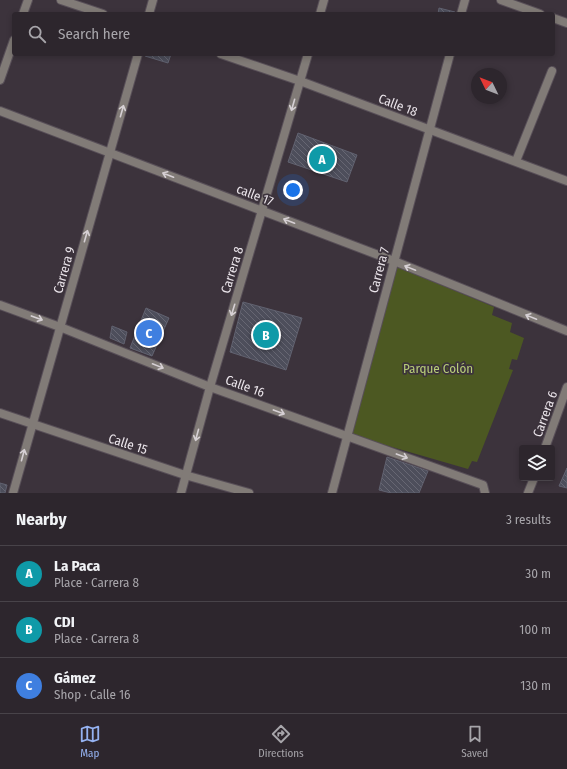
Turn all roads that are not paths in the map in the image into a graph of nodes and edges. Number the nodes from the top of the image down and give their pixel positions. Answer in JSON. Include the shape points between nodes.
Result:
{"nodes":[{"id":1,"x":28,"y":0,"type":"edge"},
{"id":2,"x":61,"y":0,"type":"edge"},
{"id":3,"x":153,"y":0,"type":"edge"},
{"id":4,"x":324,"y":0,"type":"edge"},
{"id":5,"x":464,"y":0,"type":"edge"},
{"id":6,"x":501,"y":0,"type":"edge"},
{"id":7,"x":24,"y":12,"type":"edge"},
{"id":8,"x":97,"y":12,"type":"edge"},
{"id":9,"x":150,"y":12,"type":"edge"},
{"id":10,"x":321,"y":12,"type":"edge"},
{"id":11,"x":461,"y":12,"type":"edge"},
{"id":12,"x":534,"y":12,"type":"edge"},
{"id":13,"x":555,"y":19,"type":"edge"},
{"id":14,"x":567,"y":23,"type":"edge"},
{"id":15,"x":12,"y":46,"type":"edge"},
{"id":16,"x":137,"y":56,"type":"edge"},
{"id":17,"x":227,"y":56,"type":"edge"},
{"id":18,"x":307,"y":56,"type":"edge"},
{"id":19,"x":449,"y":56,"type":"edge"},
{"id":20,"x":552,"y":71,"type":"dead end"},
{"id":21,"x":0,"y":80,"type":"edge"},
{"id":22,"x":300,"y":81,"type":"junction"},
{"id":23,"x":0,"y":111,"type":"edge"},
{"id":24,"x":429,"y":130,"type":"junction"},
{"id":25,"x":110,"y":153,"type":"junction"},
{"id":26,"x":516,"y":161,"type":"junction"},
{"id":27,"x":567,"y":180,"type":"edge"},
{"id":28,"x":262,"y":211,"type":"junction"},
{"id":29,"x":394,"y":261,"type":"junction"},
{"id":30,"x":0,"y":305,"type":"edge"},
{"id":31,"x":60,"y":326,"type":"junction"},
{"id":32,"x":567,"y":331,"type":"edge"},
{"id":33,"x":210,"y":387,"type":"junction"},
{"id":34,"x":567,"y":387,"type":"edge"},
{"id":35,"x":0,"y":413,"type":"edge"},
{"id":36,"x":32,"y":424,"type":"junction"},
{"id":37,"x":346,"y":436,"type":"junction"},
{"id":38,"x":546,"y":445,"type":"edge"},
{"id":39,"x":185,"y":476,"type":"junction"},
{"id":40,"x":533,"y":481,"type":"edge"},
{"id":41,"x":484,"y":489,"type":"edge"},
{"id":42,"x":13,"y":493,"type":"edge"},
{"id":43,"x":181,"y":493,"type":"edge"},
{"id":44,"x":249,"y":493,"type":"edge"},
{"id":45,"x":332,"y":493,"type":"edge"},
{"id":46,"x":528,"y":493,"type":"edge"}],
"edges":[{"from":1,"to":7,"type":"street"},
{"from":2,"to":8,"type":"street"},
{"from":3,"to":9,"type":"street"},
{"from":4,"to":10,"type":"street"},
{"from":5,"to":11,"type":"street"},
{"from":6,"to":12,"type":"street"},
{"from":13,"to":14,"type":"street"},
{"from":15,"to":21,"type":"street"},
{"from":25,"to":16,"type":"street","name":"Carrera 9","one_way":true},
{"from":17,"to":22,"type":"street","name":"Calle 18"},
{"from":18,"to":22,"type":"street","name":"Carrera 8"},
{"from":19,"to":24,"type":"street","name":"Carrera 7"},
{"from":20,"to":26,"type":"street"},
{"from":22,"to":24,"type":"street","name":"Calle 18"},
{"from":22,"to":28,"type":"street","name":"Carrera 8","one_way":true},
{"from":23,"to":25,"type":"street","name":"calle 17"},
{"from":24,"to":26,"type":"street","name":"Calle 18"},
{"from":24,"to":29,"type":"street","name":"Carrera 7"},
{"from":28,"to":25,"type":"street","name":"calle 17","one_way":true},
{"from":31,"to":25,"type":"street","name":"Carrera 9","one_way":true},
{"from":26,"to":27,"type":"street","name":"Calle 18"},
{"from":29,"to":28,"type":"street","name":"calle 17","one_way":true},
{"from":28,"to":33,"type":"street","name":"Carrera 8","one_way":true},
{"from":32,"to":29,"type":"street","name":"calle 17","one_way":true},
{"from":29,"to":37,"type":"street","name":"Carrera 7"},
{"from":30,"to":31,"type":"street","name":"Calle 16","one_way":true},
{"from":31,"to":33,"type":"street","name":"Calle 16","one_way":true},
{"from":31,"to":36,"type":"street","name":"Carrera 9"},
{"from":33,"to":37,"type":"street","name":"Calle 16","one_way":true},
{"from":33,"to":39,"type":"street","name":"Carrera 8","one_way":true},
{"from":34,"to":38,"type":"street","name":"Carrera 6"},
{"from":35,"to":36,"type":"street","name":"Calle 15"},
{"from":36,"to":39,"type":"street","name":"Calle 15"},
{"from":42,"to":36,"type":"street","name":"Carrera 9","one_way":true},
{"from":37,"to":41,"type":"street","name":"Calle 16","one_way":true},
{"from":37,"to":45,"type":"street","name":"Carrera 7"},
{"from":39,"to":43,"type":"street","name":"Carrera 8"},
{"from":39,"to":44,"type":"street","name":"Calle 15"},
{"from":40,"to":46,"type":"street"}]}
